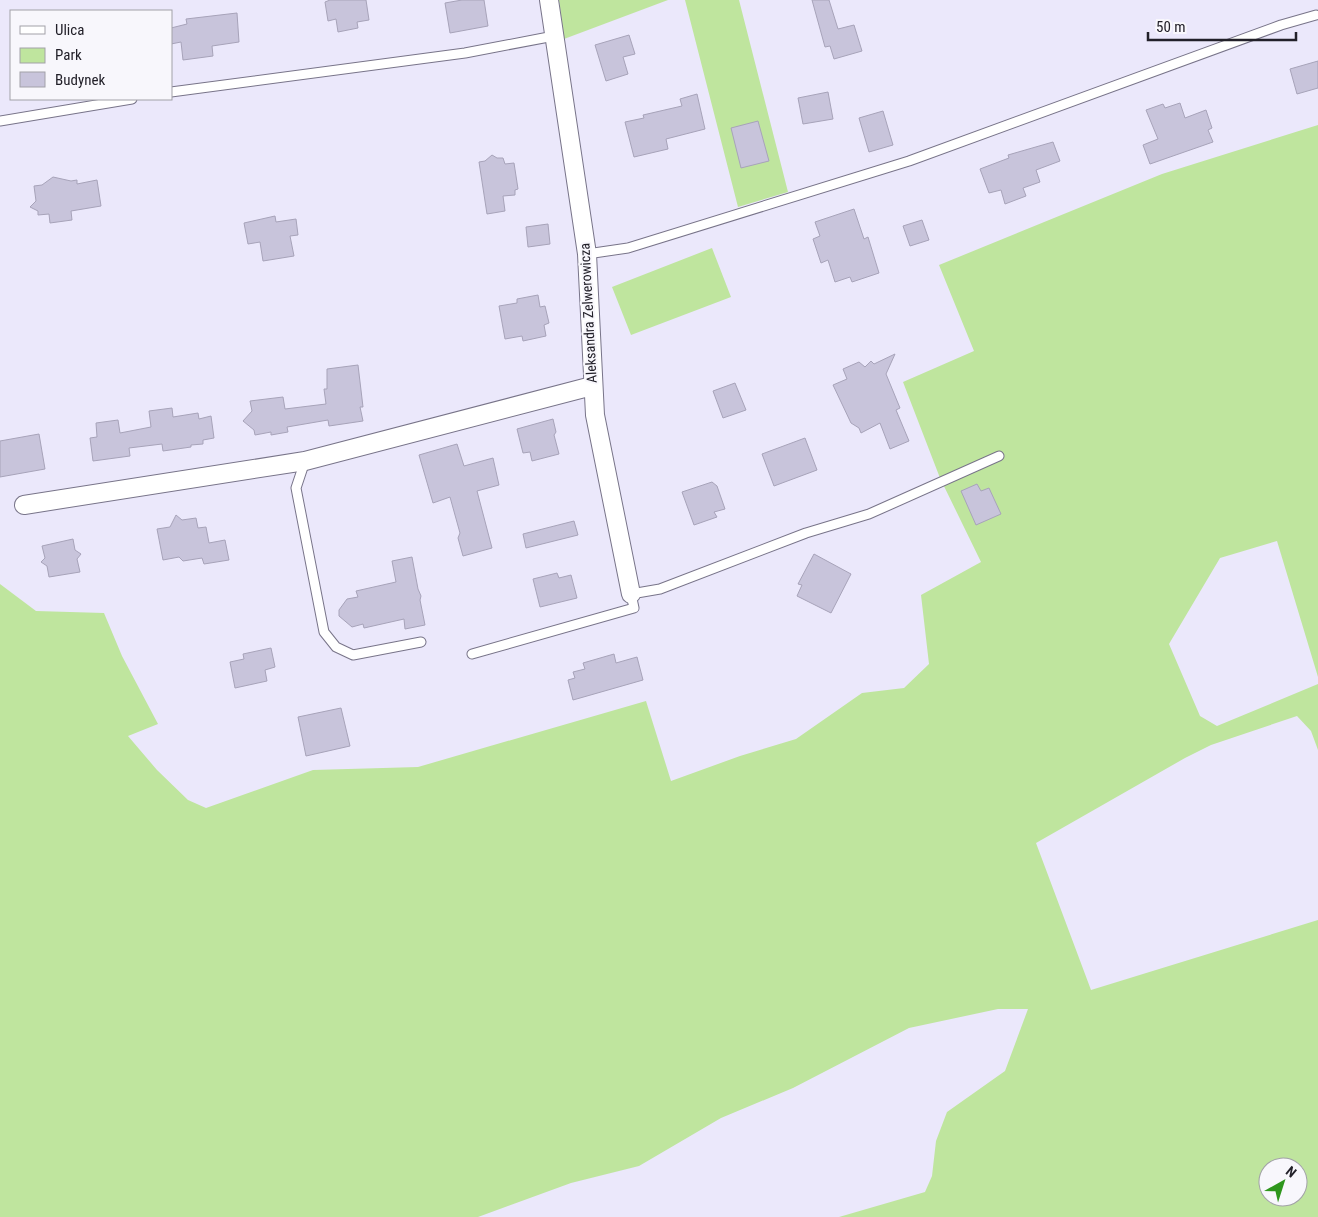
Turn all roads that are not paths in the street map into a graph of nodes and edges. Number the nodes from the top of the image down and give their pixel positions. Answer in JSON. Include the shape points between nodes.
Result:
{"nodes":[{"id":1,"x":549,"y":0,"type":"edge"},
{"id":2,"x":1316,"y":15,"type":"dead end"},
{"id":3,"x":554,"y":36,"type":"junction"},
{"id":4,"x":172,"y":92,"type":"edge"},
{"id":5,"x":126,"y":100,"type":"edge"},
{"id":6,"x":0,"y":121,"type":"edge"},
{"id":7,"x":587,"y":254,"type":"junction"},
{"id":8,"x":592,"y":386,"type":"junction"},
{"id":9,"x":999,"y":456,"type":"dead end"},
{"id":10,"x":305,"y":461,"type":"junction"},
{"id":11,"x":24,"y":505,"type":"dead end"},
{"id":12,"x":631,"y":594,"type":"junction"},
{"id":13,"x":421,"y":642,"type":"dead end"},
{"id":14,"x":472,"y":654,"type":"dead end"}],
"edges":[{"from":1,"to":3,"type":"street","name":"Aleksandra Zelwerowicza"},
{"from":2,"to":7,"type":"lane","via":[[909,161],[628,248]]},
{"from":3,"to":4,"type":"lane","via":[[465,53]]},
{"from":3,"to":7,"type":"street","name":"Aleksandra Zelwerowicza"},
{"from":5,"to":6,"type":"lane"},
{"from":7,"to":8,"type":"street","name":"Aleksandra Zelwerowicza"},
{"from":8,"to":10,"type":"street"},
{"from":8,"to":12,"type":"street","name":"Aleksandra Zelwerowicza"},
{"from":9,"to":12,"type":"lane","via":[[869,514],[660,589]]},
{"from":10,"to":11,"type":"street"},
{"from":10,"to":13,"type":"lane","via":[[296,488],[324,632],[336,647],[353,655]]},
{"from":12,"to":14,"type":"lane","via":[[634,608]]}]}
